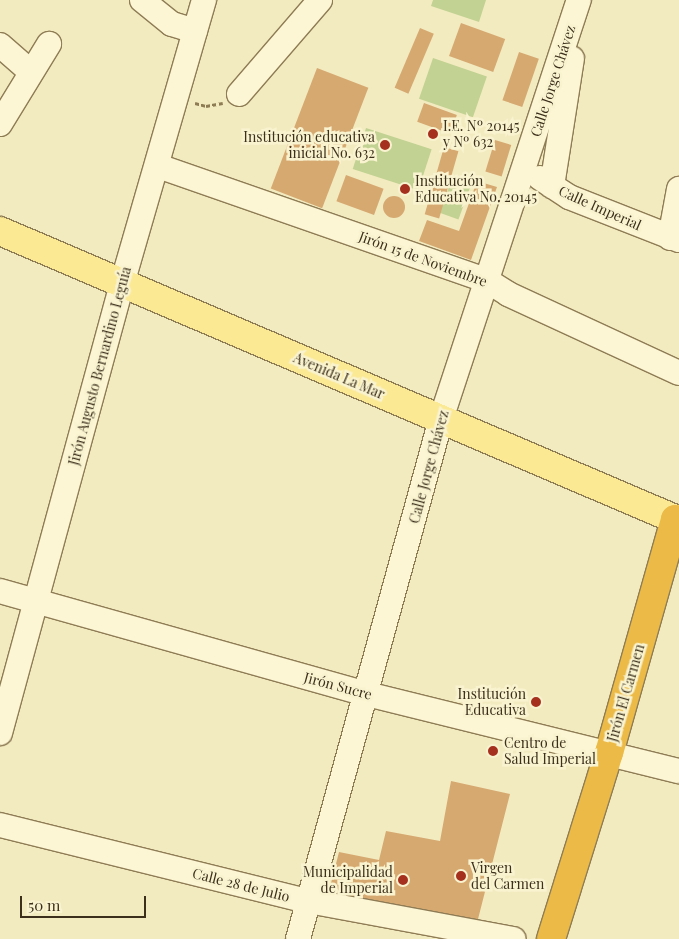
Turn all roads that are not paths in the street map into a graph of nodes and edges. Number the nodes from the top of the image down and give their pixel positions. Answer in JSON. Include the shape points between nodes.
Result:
{"nodes":[{"id":1,"x":142,"y":0,"type":"edge"},
{"id":2,"x":204,"y":0,"type":"edge"},
{"id":3,"x":320,"y":0,"type":"edge"},
{"id":4,"x":580,"y":0,"type":"edge"},
{"id":5,"x":195,"y":31,"type":"junction"},
{"id":6,"x":48,"y":44,"type":"dead end"},
{"id":7,"x":0,"y":45,"type":"edge"},
{"id":8,"x":31,"y":72,"type":"junction"},
{"id":9,"x":239,"y":94,"type":"road end"},
{"id":10,"x":0,"y":124,"type":"edge"},
{"id":11,"x":158,"y":166,"type":"junction"},
{"id":12,"x":524,"y":168,"type":"junction"},
{"id":13,"x":552,"y":186,"type":"junction"},
{"id":14,"x":679,"y":189,"type":"edge"},
{"id":15,"x":0,"y":231,"type":"edge"},
{"id":16,"x":674,"y":239,"type":"edge"},
{"id":17,"x":486,"y":280,"type":"junction"},
{"id":18,"x":122,"y":284,"type":"junction"},
{"id":19,"x":679,"y":373,"type":"edge"},
{"id":20,"x":441,"y":419,"type":"junction"},
{"id":21,"x":678,"y":514,"type":"edge"},
{"id":22,"x":0,"y":591,"type":"edge"},
{"id":23,"x":36,"y":601,"type":"junction"},
{"id":24,"x":367,"y":694,"type":"junction"},
{"id":25,"x":0,"y":733,"type":"edge"},
{"id":26,"x":609,"y":753,"type":"junction"},
{"id":27,"x":679,"y":771,"type":"edge"},
{"id":28,"x":0,"y":825,"type":"edge"},
{"id":29,"x":308,"y":901,"type":"junction"},
{"id":30,"x":298,"y":939,"type":"edge"},
{"id":31,"x":514,"y":939,"type":"edge"},
{"id":32,"x":551,"y":939,"type":"edge"}],
"edges":[{"from":1,"to":5,"type":"street","via":[[172,24]]},
{"from":2,"to":5,"type":"street","name":"Jirón Augusto Bernardino Leguía"},
{"from":3,"to":9,"type":"street"},
{"from":4,"to":12,"type":"street","name":"Calle Jorge Chávez"},
{"from":4,"to":13,"type":"street"},
{"from":5,"to":11,"type":"street","name":"Jirón Augusto Bernardino Leguía"},
{"from":6,"to":8,"type":"street"},
{"from":7,"to":8,"type":"street"},
{"from":8,"to":10,"type":"street"},
{"from":11,"to":17,"type":"street","name":"Jirón 15 de Noviembre"},
{"from":11,"to":18,"type":"street","name":"Jirón Augusto Bernardino Leguía"},
{"from":12,"to":13,"type":"street","name":"Calle Imperial"},
{"from":12,"to":17,"type":"street","name":"Calle Jorge Chávez"},
{"from":13,"to":16,"type":"street","name":"Calle Imperial","via":[[569,197]]},
{"from":14,"to":16,"type":"street"},
{"from":15,"to":18,"type":"main road","name":"Avenida La Mar"},
{"from":17,"to":19,"type":"street","name":"Jirón 15 de Noviembre","via":[[508,294]]},
{"from":17,"to":20,"type":"street","name":"Calle Jorge Chávez"},
{"from":18,"to":20,"type":"main road","name":"Avenida La Mar"},
{"from":18,"to":23,"type":"street","name":"Jirón Augusto Bernardino Leguía"},
{"from":20,"to":21,"type":"main road","name":"Avenida La Mar"},
{"from":20,"to":24,"type":"street","name":"Calle Jorge Chávez"},
{"from":21,"to":26,"type":"highway","name":"Jirón El Carmen"},
{"from":22,"to":23,"type":"street","name":"Jirón Sucre"},
{"from":23,"to":24,"type":"street","name":"Jirón Sucre"},
{"from":23,"to":25,"type":"street","name":"Jirón Augusto Bernardino Leguía"},
{"from":24,"to":26,"type":"street","name":"Jirón Sucre"},
{"from":24,"to":29,"type":"street","name":"Calle Jorge Chávez"},
{"from":26,"to":27,"type":"street","name":"Jirón Sucre"},
{"from":26,"to":32,"type":"highway","name":"Jirón El Carmen"},
{"from":28,"to":29,"type":"street","name":"Calle 28 de Julio"},
{"from":29,"to":30,"type":"street","name":"Calle Jorge Chávez"},
{"from":29,"to":31,"type":"street","name":"Calle 28 de Julio"}]}
